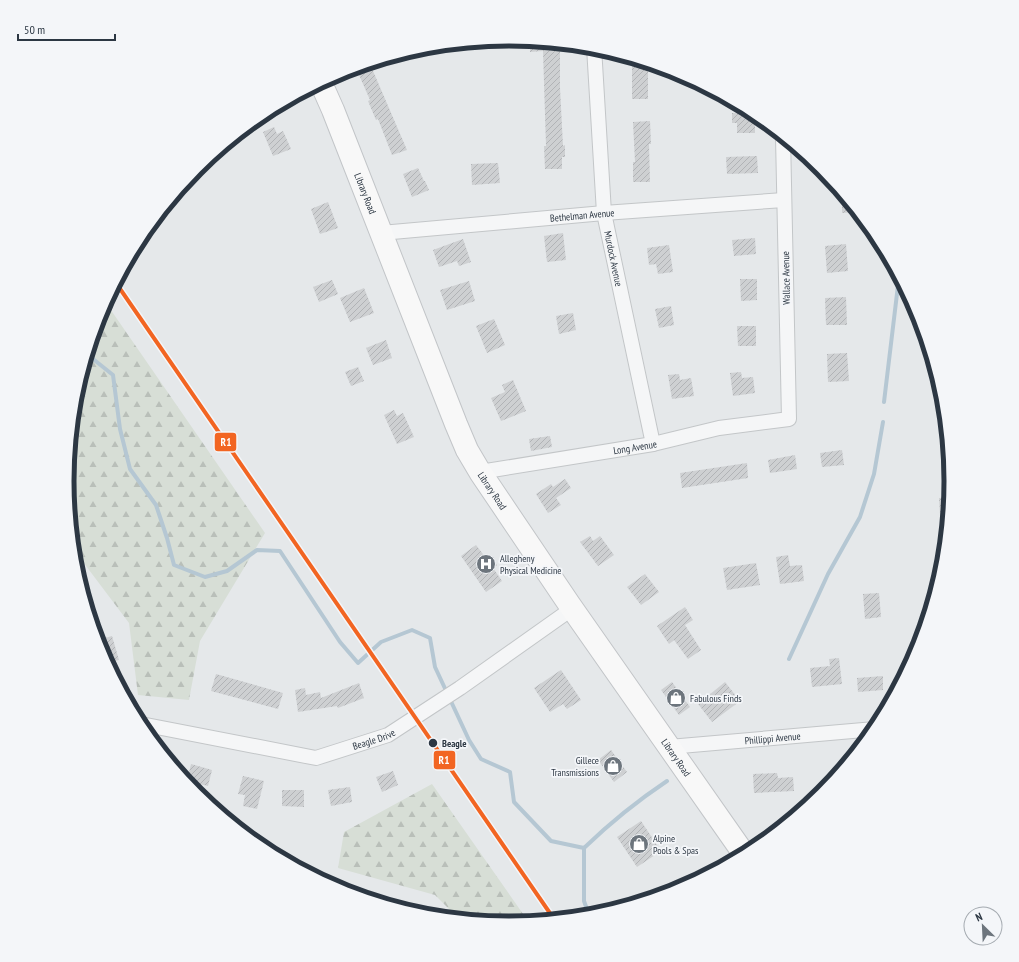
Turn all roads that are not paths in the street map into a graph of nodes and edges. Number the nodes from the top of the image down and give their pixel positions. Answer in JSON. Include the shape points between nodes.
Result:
{"nodes":[{"id":1,"x":594,"y":54,"type":"edge"},
{"id":2,"x":323,"y":88,"type":"edge"},
{"id":3,"x":784,"y":144,"type":"edge"},
{"id":4,"x":784,"y":200,"type":"junction"},
{"id":5,"x":604,"y":213,"type":"junction"},
{"id":6,"x":381,"y":233,"type":"junction"},
{"id":7,"x":789,"y":419,"type":"joint"},
{"id":8,"x":653,"y":444,"type":"junction"},
{"id":9,"x":480,"y":472,"type":"junction"},
{"id":10,"x":573,"y":608,"type":"junction"},
{"id":11,"x":150,"y":726,"type":"edge"},
{"id":12,"x":866,"y":730,"type":"edge"},
{"id":13,"x":669,"y":747,"type":"junction"},
{"id":14,"x":741,"y":849,"type":"edge"}],
"edges":[{"from":1,"to":5,"type":"street","name":"Murdock Avenue"},
{"from":2,"to":6,"type":"main road","name":"Library Road"},
{"from":3,"to":4,"type":"street","name":"Wallace Avenue"},
{"from":4,"to":5,"type":"street","name":"Bethelman Avenue"},
{"from":4,"to":7,"type":"street","name":"Wallace Avenue"},
{"from":5,"to":6,"type":"street","name":"Bethelman Avenue"},
{"from":5,"to":8,"type":"street","name":"Murdock Avenue"},
{"from":6,"to":9,"type":"main road","name":"Library Road","via":[[456,424]]},
{"from":7,"to":8,"type":"street","name":"Long Avenue","via":[[719,428]]},
{"from":8,"to":9,"type":"street","name":"Long Avenue"},
{"from":9,"to":10,"type":"main road","name":"Library Road"},
{"from":10,"to":11,"type":"street","name":"Beagle Drive","via":[[460,688],[388,735],[316,758]]},
{"from":10,"to":13,"type":"main road","name":"Library Road"},
{"from":12,"to":13,"type":"street","name":"Phillippi Avenue"},
{"from":13,"to":14,"type":"main road","name":"Library Road"}]}
